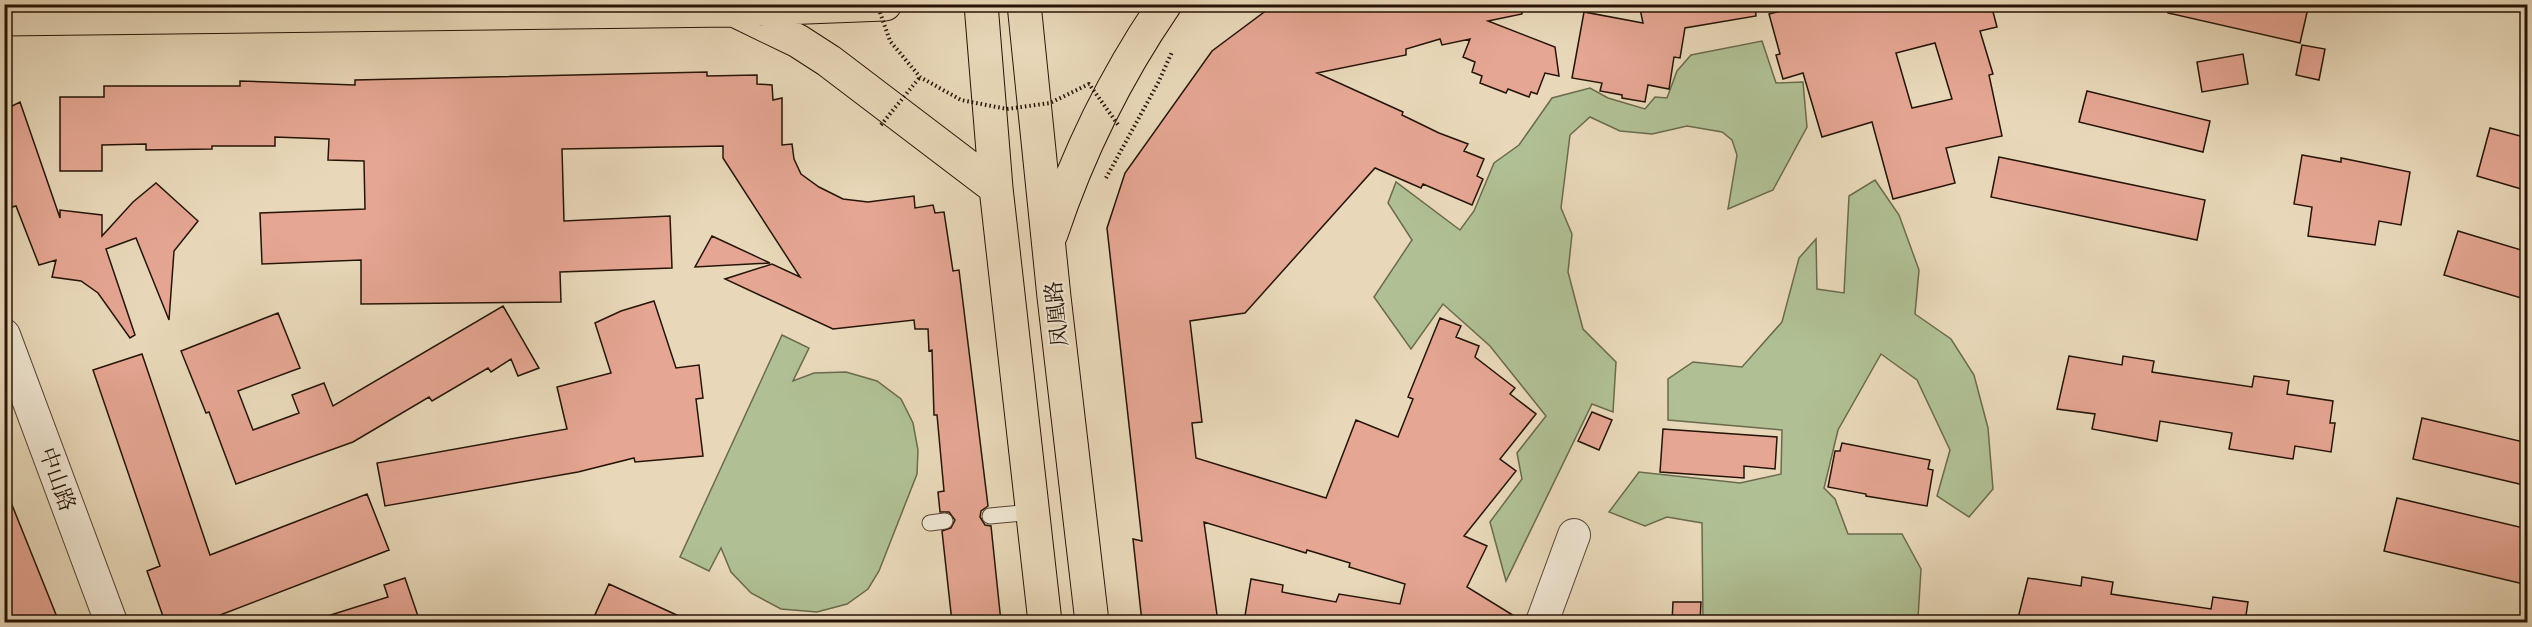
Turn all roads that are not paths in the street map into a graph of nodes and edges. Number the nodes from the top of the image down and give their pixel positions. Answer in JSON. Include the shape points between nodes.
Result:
{"nodes":[{"id":1,"x":885,"y":4,"type":"edge"},
{"id":2,"x":981,"y":4,"type":"edge"},
{"id":3,"x":1024,"y":4,"type":"edge"},
{"id":4,"x":1165,"y":4,"type":"edge"},
{"id":5,"x":731,"y":10,"type":"junction"},
{"id":6,"x":4,"y":19,"type":"edge"},
{"id":7,"x":996,"y":188,"type":"junction"},
{"id":8,"x":1049,"y":241,"type":"junction"},
{"id":9,"x":4,"y":335,"type":"edge"},
{"id":10,"x":1033,"y":512,"type":"junction"},
{"id":11,"x":990,"y":516,"type":"dead end"},
{"id":12,"x":1574,"y":535,"type":"dead end"},
{"id":13,"x":111,"y":622,"type":"edge"},
{"id":14,"x":1045,"y":622,"type":"edge"},
{"id":15,"x":1092,"y":622,"type":"edge"},
{"id":16,"x":1542,"y":622,"type":"edge"}],
"edges":[{"from":1,"to":5,"type":"main road"},
{"from":2,"to":7,"type":"main road","name":"凤凰路"},
{"from":3,"to":8,"type":"main road","name":"凤凰路"},
{"from":4,"to":8,"type":"main road","via":[[1098,121]]},
{"from":5,"to":6,"type":"main road"},
{"from":5,"to":7,"type":"main road","via":[[798,41],[829,61]]},
{"from":7,"to":10,"type":"main road","name":"凤凰路"},
{"from":8,"to":15,"type":"main road","name":"凤凰路"},
{"from":9,"to":13,"type":"street","name":"中山路"},
{"from":10,"to":11,"type":"lane"},
{"from":10,"to":14,"type":"main road","name":"凤凰路"},
{"from":12,"to":16,"type":"street"}]}
